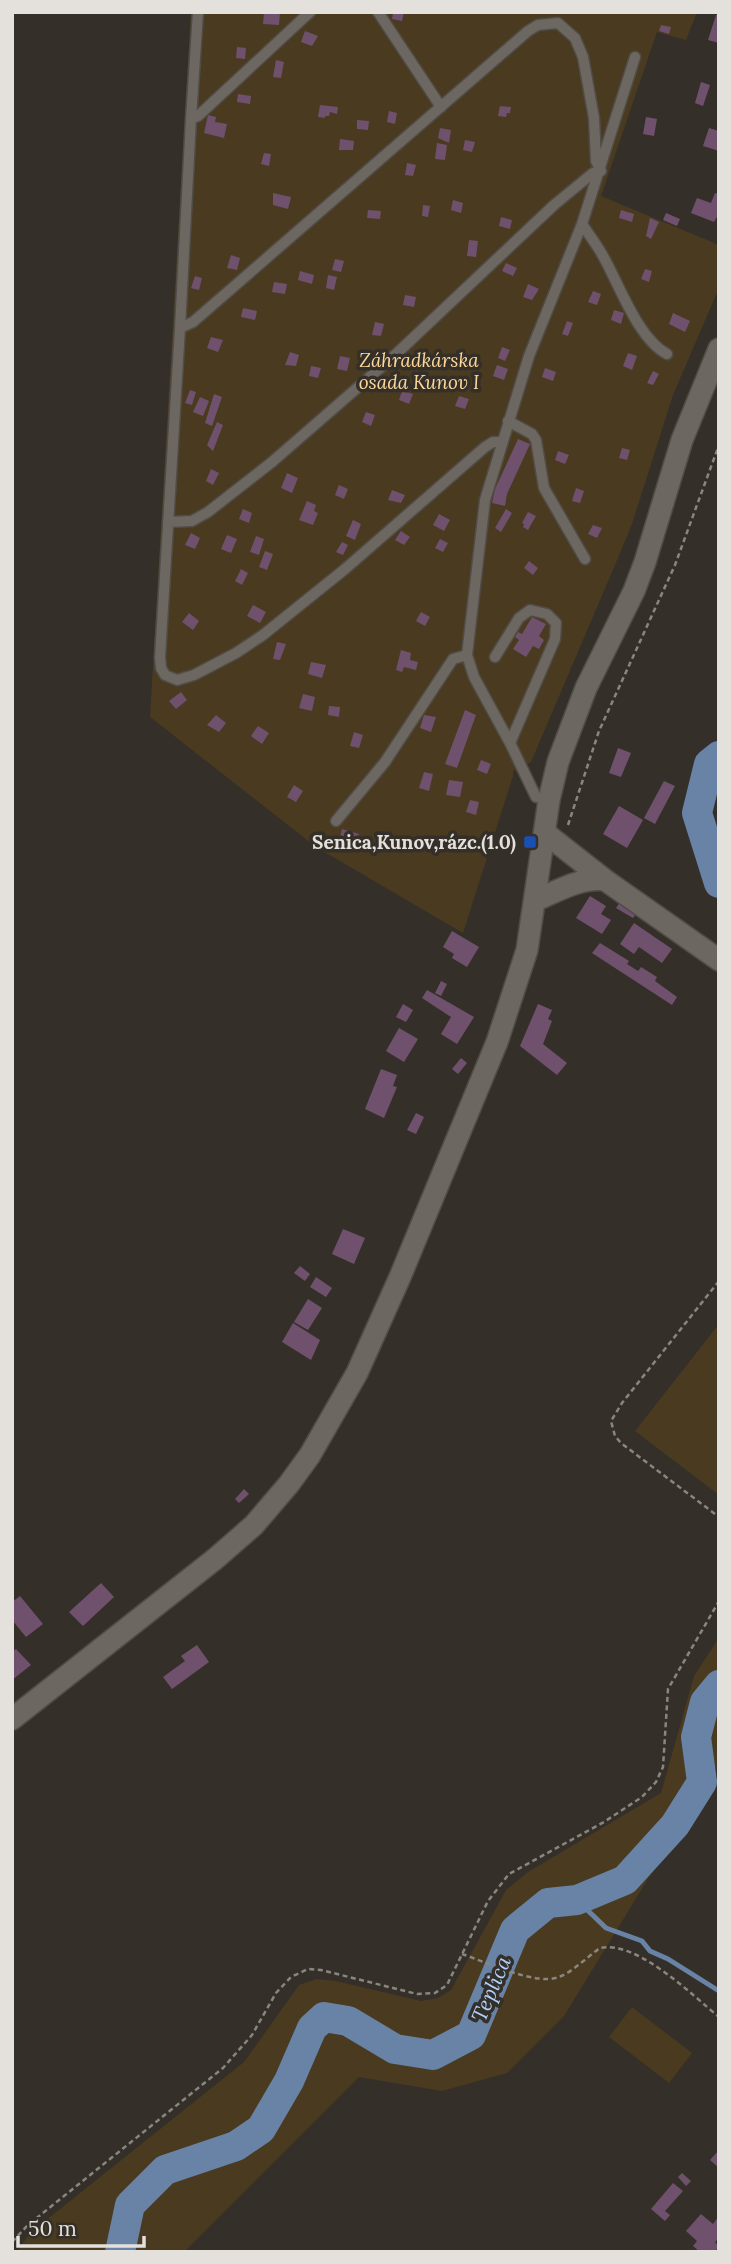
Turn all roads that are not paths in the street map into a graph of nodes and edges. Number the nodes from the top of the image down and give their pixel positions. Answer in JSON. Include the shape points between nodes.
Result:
{"nodes":[{"id":1,"x":198,"y":12,"type":"edge"},
{"id":2,"x":310,"y":12,"type":"edge"},
{"id":3,"x":378,"y":12,"type":"edge"},
{"id":4,"x":635,"y":57,"type":"dead end"},
{"id":5,"x":441,"y":107,"type":"junction"},
{"id":6,"x":191,"y":119,"type":"junction"},
{"id":7,"x":601,"y":171,"type":"junction"},
{"id":8,"x":582,"y":224,"type":"junction"},
{"id":9,"x":180,"y":328,"type":"junction"},
{"id":10,"x":719,"y":349,"type":"edge"},
{"id":11,"x":667,"y":354,"type":"dead end"},
{"id":12,"x":508,"y":421,"type":"junction"},
{"id":13,"x":502,"y":442,"type":"junction"},
{"id":14,"x":168,"y":522,"type":"junction"},
{"id":15,"x":585,"y":559,"type":"dead end"},
{"id":16,"x":467,"y":655,"type":"junction"},
{"id":17,"x":495,"y":657,"type":"dead end"},
{"id":18,"x":510,"y":743,"type":"junction"},
{"id":19,"x":549,"y":800,"type":"junction"},
{"id":20,"x":336,"y":821,"type":"dead end"},
{"id":21,"x":545,"y":833,"type":"junction"},
{"id":22,"x":605,"y":880,"type":"junction"},
{"id":23,"x":536,"y":900,"type":"junction"},
{"id":24,"x":719,"y":960,"type":"edge"},
{"id":25,"x":12,"y":1719,"type":"edge"}],
"edges":[{"from":1,"to":6,"type":"lane"},
{"from":2,"to":6,"type":"lane","via":[[237,83]]},
{"from":3,"to":5,"type":"lane"},
{"from":4,"to":7,"type":"lane"},
{"from":5,"to":7,"type":"lane","via":[[528,31],[558,23],[575,38],[583,57]]},
{"from":5,"to":9,"type":"lane","via":[[193,322]]},
{"from":6,"to":9,"type":"lane"},
{"from":7,"to":8,"type":"lane"},
{"from":7,"to":14,"type":"lane","via":[[554,205],[395,355],[272,462],[208,512],[192,521]]},
{"from":8,"to":11,"type":"lane","via":[[620,293],[656,348]]},
{"from":8,"to":12,"type":"lane"},
{"from":9,"to":14,"type":"lane"},
{"from":10,"to":19,"type":"main road","via":[[682,440],[634,591],[573,718]]},
{"from":12,"to":13,"type":"lane"},
{"from":12,"to":15,"type":"lane","via":[[536,440],[544,488]]},
{"from":13,"to":14,"type":"lane","via":[[485,447],[263,635],[177,680],[165,675],[160,657]]},
{"from":13,"to":16,"type":"lane","via":[[485,500]]},
{"from":16,"to":18,"type":"lane"},
{"from":16,"to":20,"type":"lane","via":[[449,665],[385,762]]},
{"from":17,"to":18,"type":"lane","via":[[519,618],[530,610],[547,614],[556,623],[555,639]]},
{"from":18,"to":19,"type":"lane","via":[[536,797]]},
{"from":19,"to":21,"type":"main road"},
{"from":21,"to":22,"type":"main road"},
{"from":21,"to":23,"type":"main road"},
{"from":22,"to":23,"type":"main road","via":[[578,883]]},
{"from":22,"to":24,"type":"main road"},
{"from":23,"to":25,"type":"main road","via":[[523,964],[497,1042],[373,1337],[310,1455],[266,1512],[240,1537]]}]}
